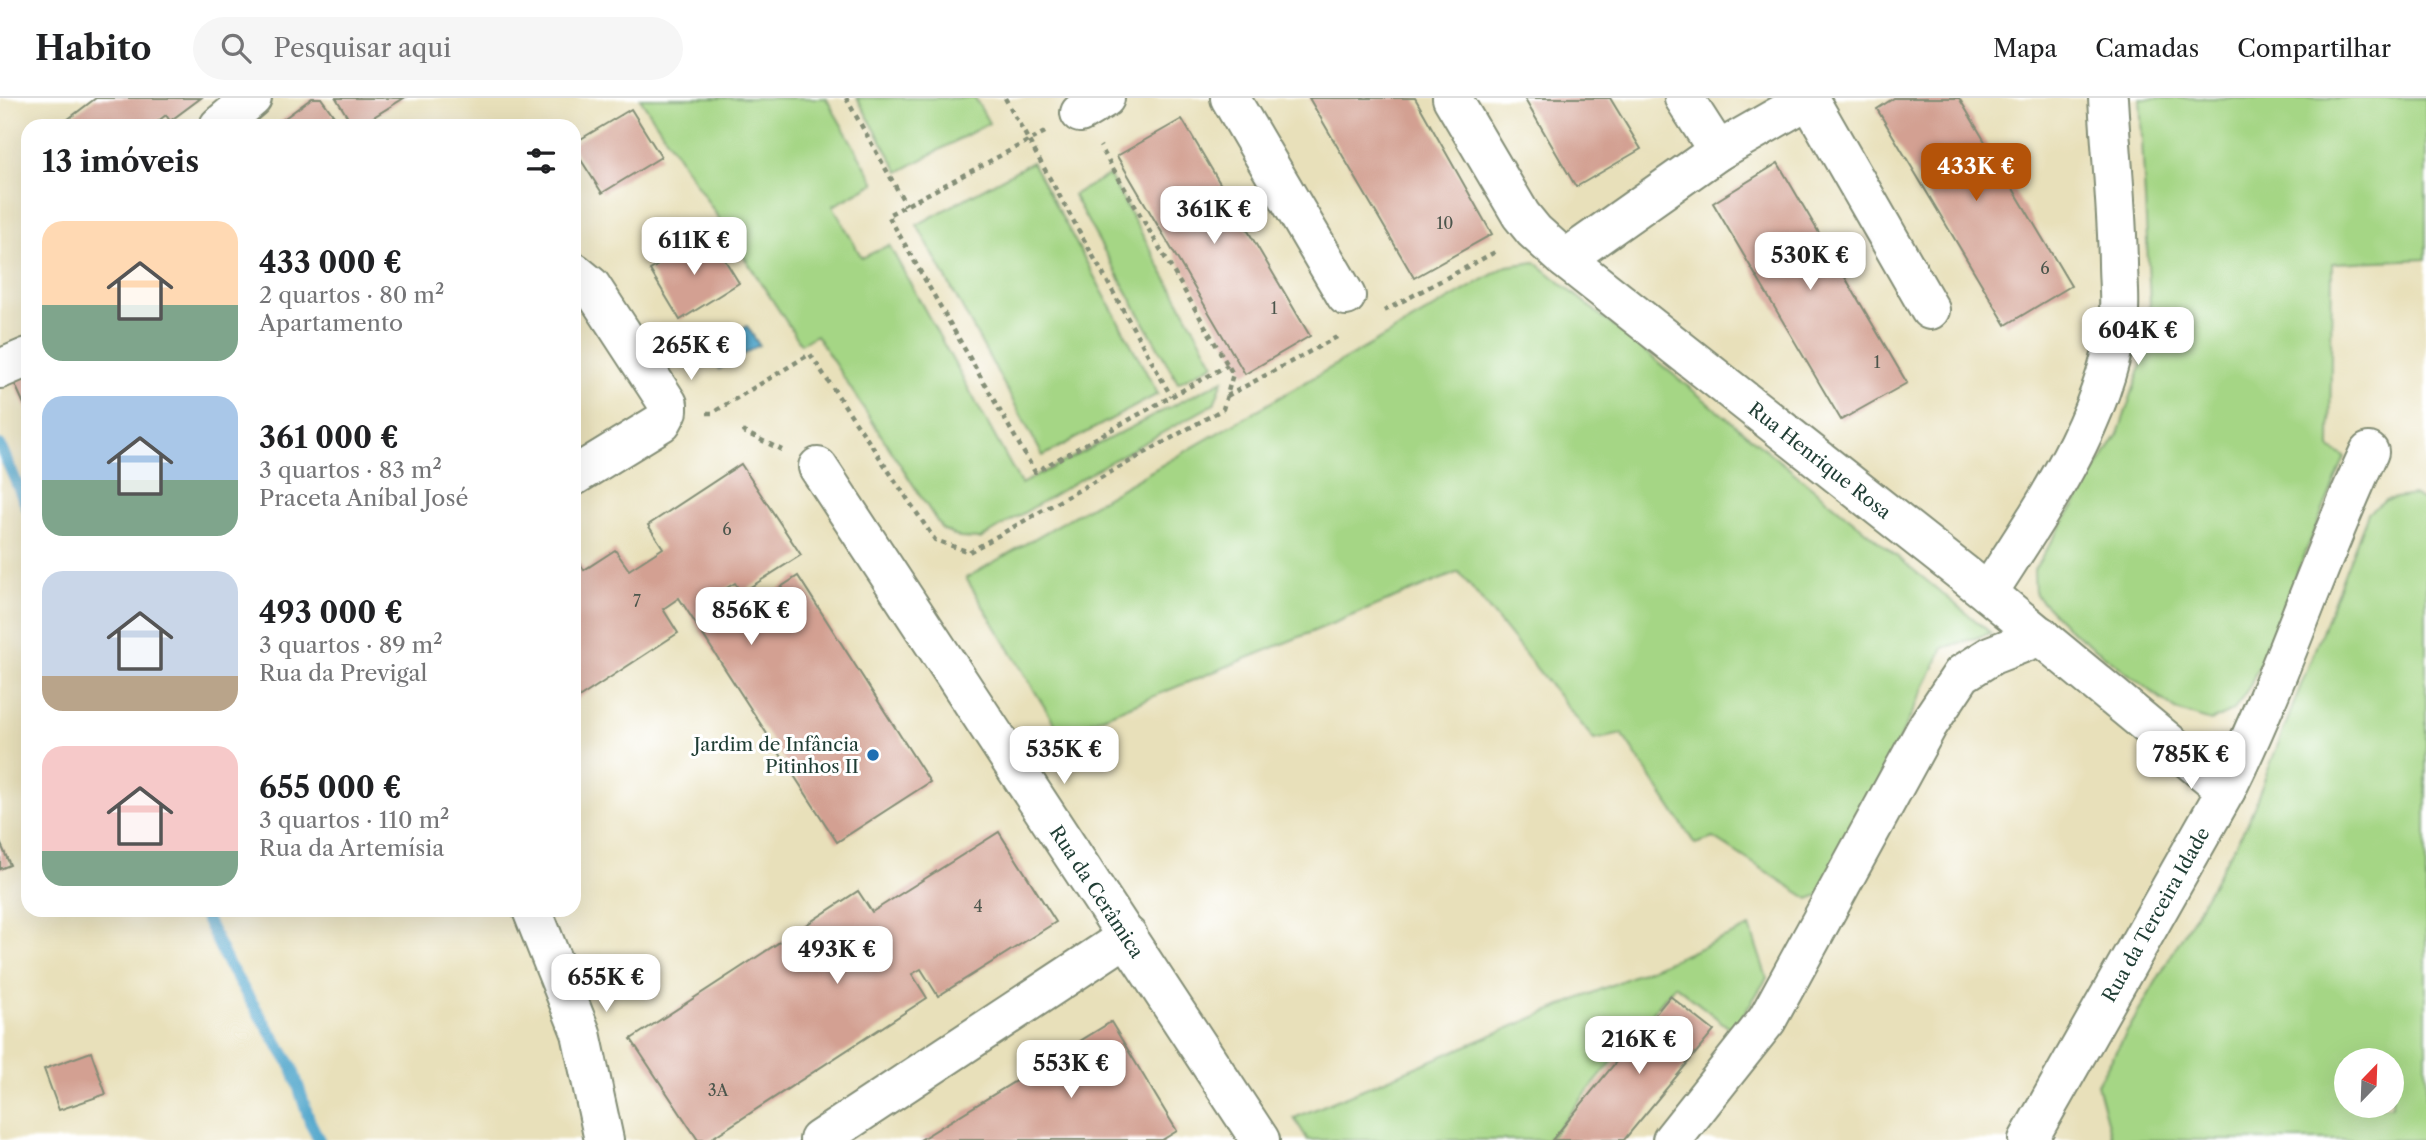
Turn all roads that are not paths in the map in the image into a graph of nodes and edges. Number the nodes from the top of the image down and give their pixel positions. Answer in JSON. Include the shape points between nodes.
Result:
{"nodes":[{"id":1,"x":252,"y":98,"type":"edge"},
{"id":2,"x":1230,"y":98,"type":"edge"},
{"id":3,"x":1452,"y":98,"type":"edge"},
{"id":4,"x":1684,"y":98,"type":"edge"},
{"id":5,"x":2108,"y":98,"type":"edge"},
{"id":6,"x":227,"y":119,"type":"edge"},
{"id":7,"x":1717,"y":152,"type":"junction"},
{"id":8,"x":1565,"y":259,"type":"junction"},
{"id":9,"x":581,"y":278,"type":"edge"},
{"id":10,"x":1346,"y":296,"type":"dead end"},
{"id":11,"x":1930,"y":310,"type":"dead end"},
{"id":12,"x":21,"y":360,"type":"edge"},
{"id":13,"x":0,"y":369,"type":"edge"},
{"id":14,"x":2369,"y":452,"type":"dead end"},
{"id":15,"x":818,"y":467,"type":"dead end"},
{"id":16,"x":581,"y":472,"type":"edge"},
{"id":17,"x":1989,"y":593,"type":"junction"},
{"id":18,"x":2041,"y":636,"type":"junction"},
{"id":19,"x":2226,"y":790,"type":"junction"},
{"id":20,"x":535,"y":917,"type":"edge"},
{"id":21,"x":1128,"y":936,"type":"junction"},
{"id":22,"x":604,"y":1140,"type":"edge"},
{"id":23,"x":819,"y":1140,"type":"edge"},
{"id":24,"x":1260,"y":1140,"type":"edge"},
{"id":25,"x":1672,"y":1140,"type":"edge"},
{"id":26,"x":2028,"y":1140,"type":"edge"}],
"edges":[{"from":1,"to":6,"type":"street"},
{"from":2,"to":10,"type":"street"},
{"from":3,"to":8,"type":"street","name":"Rua Henrique Rosa","via":[[1521,215]]},
{"from":4,"to":7,"type":"street"},
{"from":5,"to":17,"type":"street","via":[[2119,310],[2107,371],[2090,421],[2060,479]]},
{"from":7,"to":8,"type":"street"},
{"from":7,"to":11,"type":"street","via":[[1809,99]]},
{"from":8,"to":17,"type":"street","name":"Rua Henrique Rosa"},
{"from":9,"to":16,"type":"street","via":[[591,286],[668,404],[668,411],[662,422]]},
{"from":12,"to":13,"type":"street"},
{"from":14,"to":19,"type":"street","name":"Rua da Terceira Idade","via":[[2255,732]]},
{"from":15,"to":21,"type":"street","name":"Rua da Cerâmica"},
{"from":17,"to":18,"type":"street","name":"Rua Henrique Rosa"},
{"from":18,"to":19,"type":"street","name":"Rua Henrique Rosa"},
{"from":18,"to":25,"type":"street","via":[[1992,655],[1962,674],[1928,725],[1768,1020]]},
{"from":19,"to":26,"type":"street","name":"Rua da Terceira Idade"},
{"from":20,"to":22,"type":"street","via":[[581,1033]]},
{"from":21,"to":23,"type":"street"},
{"from":21,"to":24,"type":"street","name":"Rua da Cerâmica"}]}
